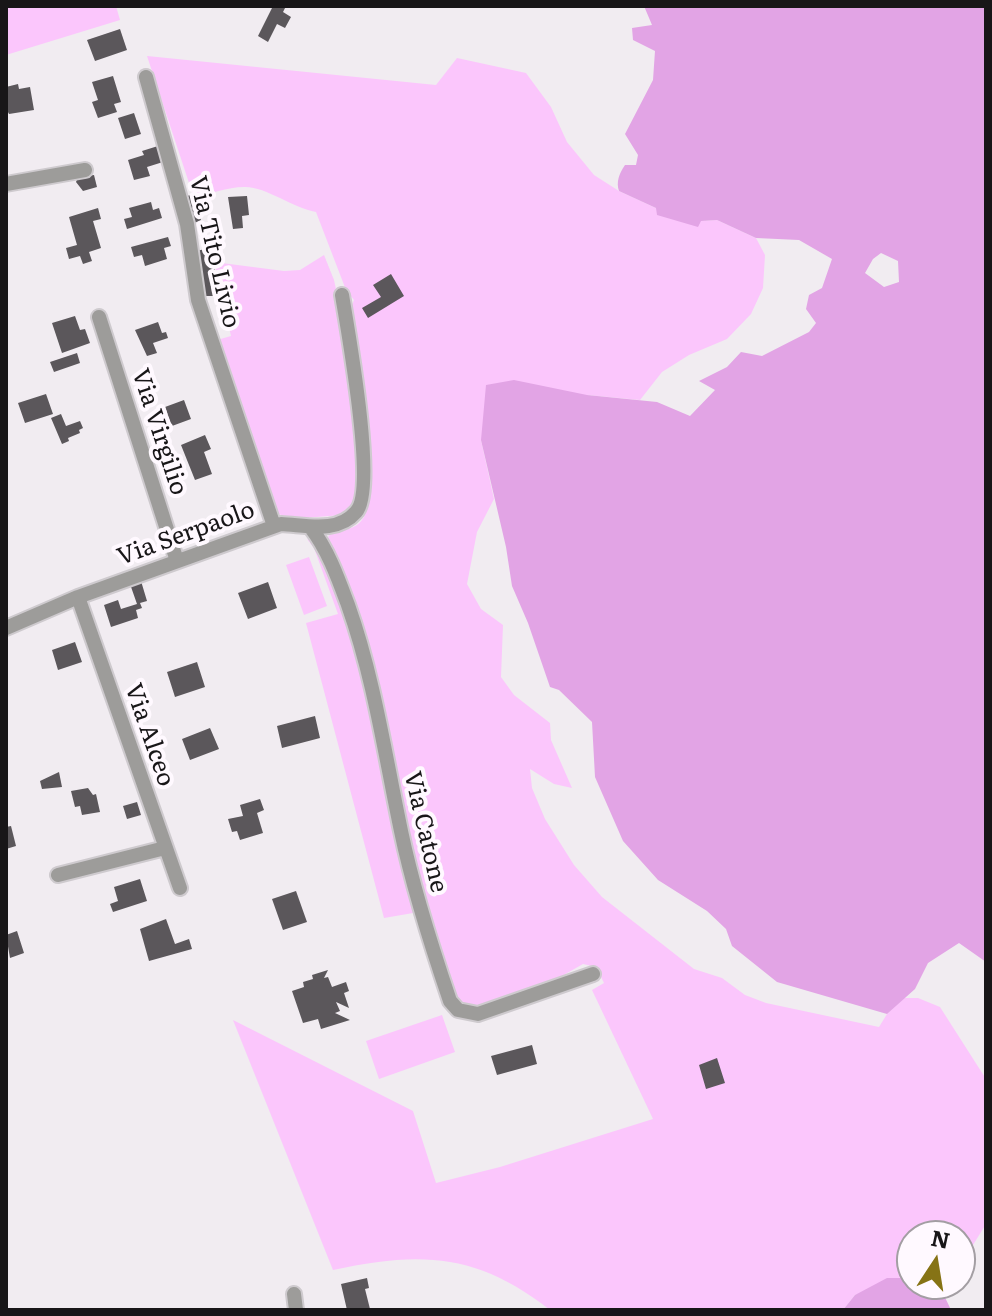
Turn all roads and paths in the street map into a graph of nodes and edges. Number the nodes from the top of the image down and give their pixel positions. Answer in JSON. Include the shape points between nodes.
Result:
{"nodes":[{"id":1,"x":146,"y":77,"type":"dead end"},
{"id":2,"x":85,"y":170,"type":"dead end"},
{"id":3,"x":6,"y":184,"type":"edge"},
{"id":4,"x":342,"y":295,"type":"dead end"},
{"id":5,"x":99,"y":317,"type":"dead end"},
{"id":6,"x":274,"y":526,"type":"junction"},
{"id":7,"x":311,"y":528,"type":"junction"},
{"id":8,"x":177,"y":561,"type":"junction"},
{"id":9,"x":78,"y":597,"type":"junction"},
{"id":10,"x":6,"y":628,"type":"edge"},
{"id":11,"x":165,"y":848,"type":"junction"},
{"id":12,"x":58,"y":875,"type":"dead end"},
{"id":13,"x":180,"y":888,"type":"dead end"},
{"id":14,"x":593,"y":974,"type":"dead end"},
{"id":15,"x":294,"y":1294,"type":"dead end"},
{"id":16,"x":296,"y":1310,"type":"edge"}],
"edges":[{"from":1,"to":6,"type":"street","name":"Via Tito Livio","via":[[187,224],[198,300]]},
{"from":2,"to":3,"type":"street"},
{"from":4,"to":7,"type":"street","name":"Via Serpaolo","via":[[364,458],[362,504],[347,520]]},
{"from":5,"to":8,"type":"street","name":"Via Virgilio"},
{"from":6,"to":7,"type":"street","name":"Via Serpaolo"},
{"from":6,"to":8,"type":"street","name":"Via Serpaolo"},
{"from":7,"to":14,"type":"street","name":"Via Catone","via":[[327,554],[359,636],[423,923],[450,1001],[458,1010],[478,1014]]},
{"from":8,"to":9,"type":"street","name":"Via Serpaolo"},
{"from":9,"to":10,"type":"street","name":"Via Serpaolo"},
{"from":9,"to":11,"type":"street","name":"Via Alceo"},
{"from":11,"to":12,"type":"street"},
{"from":11,"to":13,"type":"street","name":"Via Alceo"},
{"from":15,"to":16,"type":"street"}]}
